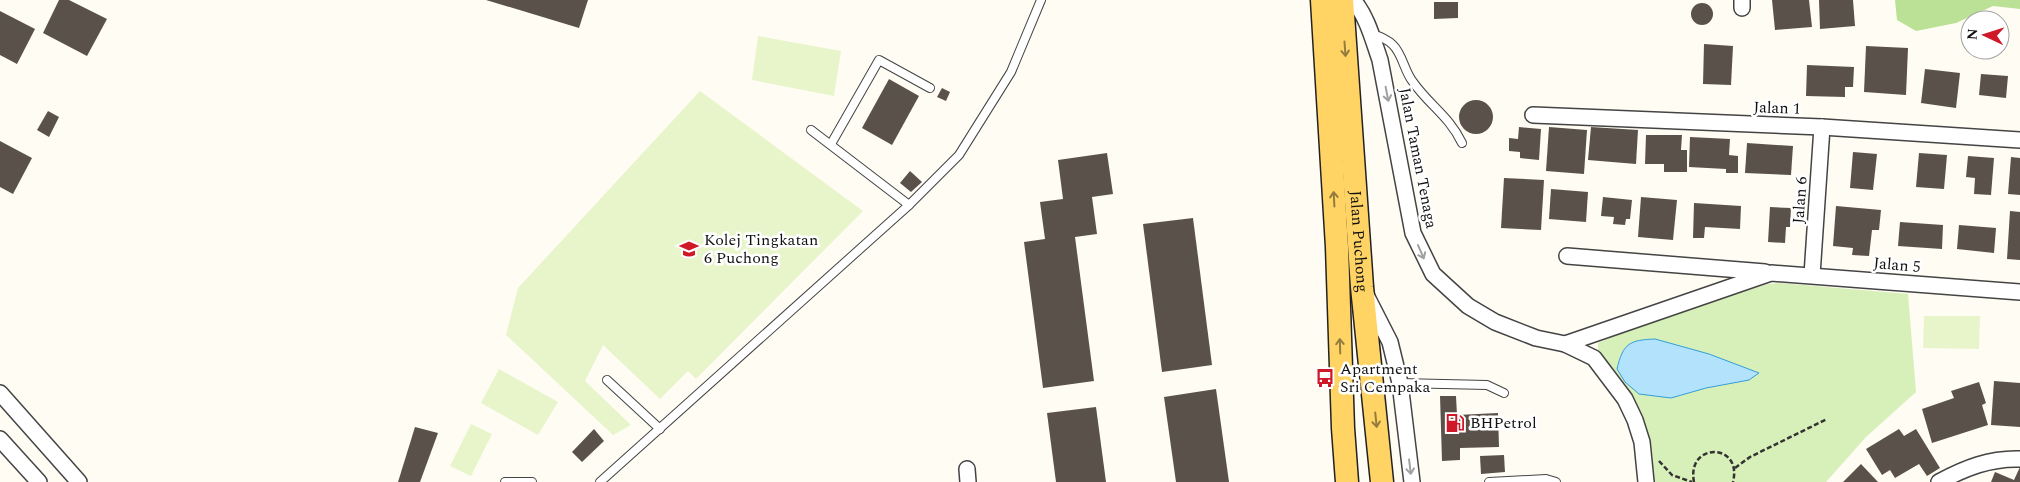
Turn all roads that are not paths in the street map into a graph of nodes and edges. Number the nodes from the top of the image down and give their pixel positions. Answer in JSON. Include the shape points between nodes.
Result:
{"nodes":[{"id":1,"x":1040,"y":0,"type":"edge"},
{"id":2,"x":1322,"y":0,"type":"edge"},
{"id":3,"x":1342,"y":0,"type":"edge"},
{"id":4,"x":1352,"y":0,"type":"edge"},
{"id":5,"x":1371,"y":33,"type":"junction"},
{"id":6,"x":930,"y":88,"type":"dead end"},
{"id":7,"x":1533,"y":115,"type":"dead end"},
{"id":8,"x":1822,"y":127,"type":"junction"},
{"id":9,"x":811,"y":130,"type":"dead end"},
{"id":10,"x":2020,"y":140,"type":"edge"},
{"id":11,"x":1462,"y":143,"type":"dead end"},
{"id":12,"x":831,"y":144,"type":"junction"},
{"id":13,"x":909,"y":205,"type":"junction"},
{"id":14,"x":1567,"y":256,"type":"dead end"},
{"id":15,"x":1771,"y":273,"type":"junction"},
{"id":16,"x":1812,"y":275,"type":"junction"},
{"id":17,"x":1362,"y":287,"type":"junction"},
{"id":18,"x":2020,"y":292,"type":"edge"},
{"id":19,"x":1607,"y":330,"type":"junction"},
{"id":20,"x":1565,"y":344,"type":"junction"},
{"id":21,"x":1594,"y":358,"type":"junction"},
{"id":22,"x":607,"y":380,"type":"dead end"},
{"id":23,"x":1400,"y":383,"type":"junction"},
{"id":24,"x":0,"y":393,"type":"edge"},
{"id":25,"x":1504,"y":393,"type":"dead end"},
{"id":26,"x":660,"y":429,"type":"junction"},
{"id":27,"x":0,"y":438,"type":"edge"},
{"id":28,"x":2020,"y":459,"type":"edge"},
{"id":29,"x":66,"y":476,"type":"edge"},
{"id":30,"x":39,"y":482,"type":"edge"},
{"id":31,"x":79,"y":482,"type":"edge"},
{"id":32,"x":506,"y":482,"type":"edge"},
{"id":33,"x":532,"y":482,"type":"edge"},
{"id":34,"x":600,"y":482,"type":"edge"},
{"id":35,"x":1347,"y":482,"type":"edge"},
{"id":36,"x":1382,"y":482,"type":"edge"},
{"id":37,"x":1412,"y":482,"type":"edge"},
{"id":38,"x":1489,"y":482,"type":"edge"},
{"id":39,"x":1556,"y":482,"type":"edge"},
{"id":40,"x":1646,"y":482,"type":"edge"},
{"id":41,"x":1939,"y":482,"type":"edge"}],
"edges":[{"from":1,"to":13,"type":"lane","via":[[1011,72],[959,155]]},
{"from":35,"to":2,"type":"main road","name":"Jalan Puchong","one_way":true},
{"from":3,"to":17,"type":"main road","name":"Jalan Puchong","one_way":true},
{"from":4,"to":5,"type":"street","name":"Jalan Taman Tenaga","via":[[1359,7]]},
{"from":5,"to":11,"type":"lane","via":[[1392,43],[1411,80],[1447,118]]},
{"from":5,"to":20,"type":"street","name":"Jalan Taman Tenaga","one_way":true,"via":[[1384,79],[1413,233],[1433,274],[1468,306],[1495,322],[1536,338]]},
{"from":6,"to":12,"type":"lane","via":[[879,60]]},
{"from":7,"to":8,"type":"street","name":"Jalan 1"},
{"from":8,"to":10,"type":"street","name":"Jalan 1"},
{"from":8,"to":16,"type":"street","name":"Jalan 6"},
{"from":9,"to":12,"type":"lane"},
{"from":12,"to":13,"type":"lane"},
{"from":13,"to":26,"type":"lane"},
{"from":14,"to":15,"type":"street","name":"Jalan 5"},
{"from":15,"to":16,"type":"street","name":"Jalan 5"},
{"from":15,"to":19,"type":"street","name":"Jalan 5"},
{"from":16,"to":18,"type":"street","name":"Jalan 5"},
{"from":17,"to":23,"type":"street","via":[[1390,342]]},
{"from":17,"to":36,"type":"main road","name":"Jalan Puchong","one_way":true},
{"from":19,"to":20,"type":"street","name":"Jalan 5"},
{"from":19,"to":21,"type":"street","via":[[1592,344]]},
{"from":20,"to":21,"type":"street","name":"Jalan Taman Tenaga"},
{"from":21,"to":40,"type":"street","name":"Jalan Taman Tenaga","via":[[1625,399],[1635,420],[1642,442]]},
{"from":22,"to":26,"type":"lane"},
{"from":23,"to":25,"type":"lane","via":[[1487,385]]},
{"from":23,"to":37,"type":"street","one_way":true},
{"from":24,"to":29,"type":"street"},
{"from":26,"to":34,"type":"lane"},
{"from":27,"to":30,"type":"street"},
{"from":28,"to":41,"type":"street","via":[[1970,466]]},
{"from":29,"to":31,"type":"street"},
{"from":32,"to":33,"type":"lane"},
{"from":38,"to":39,"type":"lane","via":[[1546,479]]}]}
